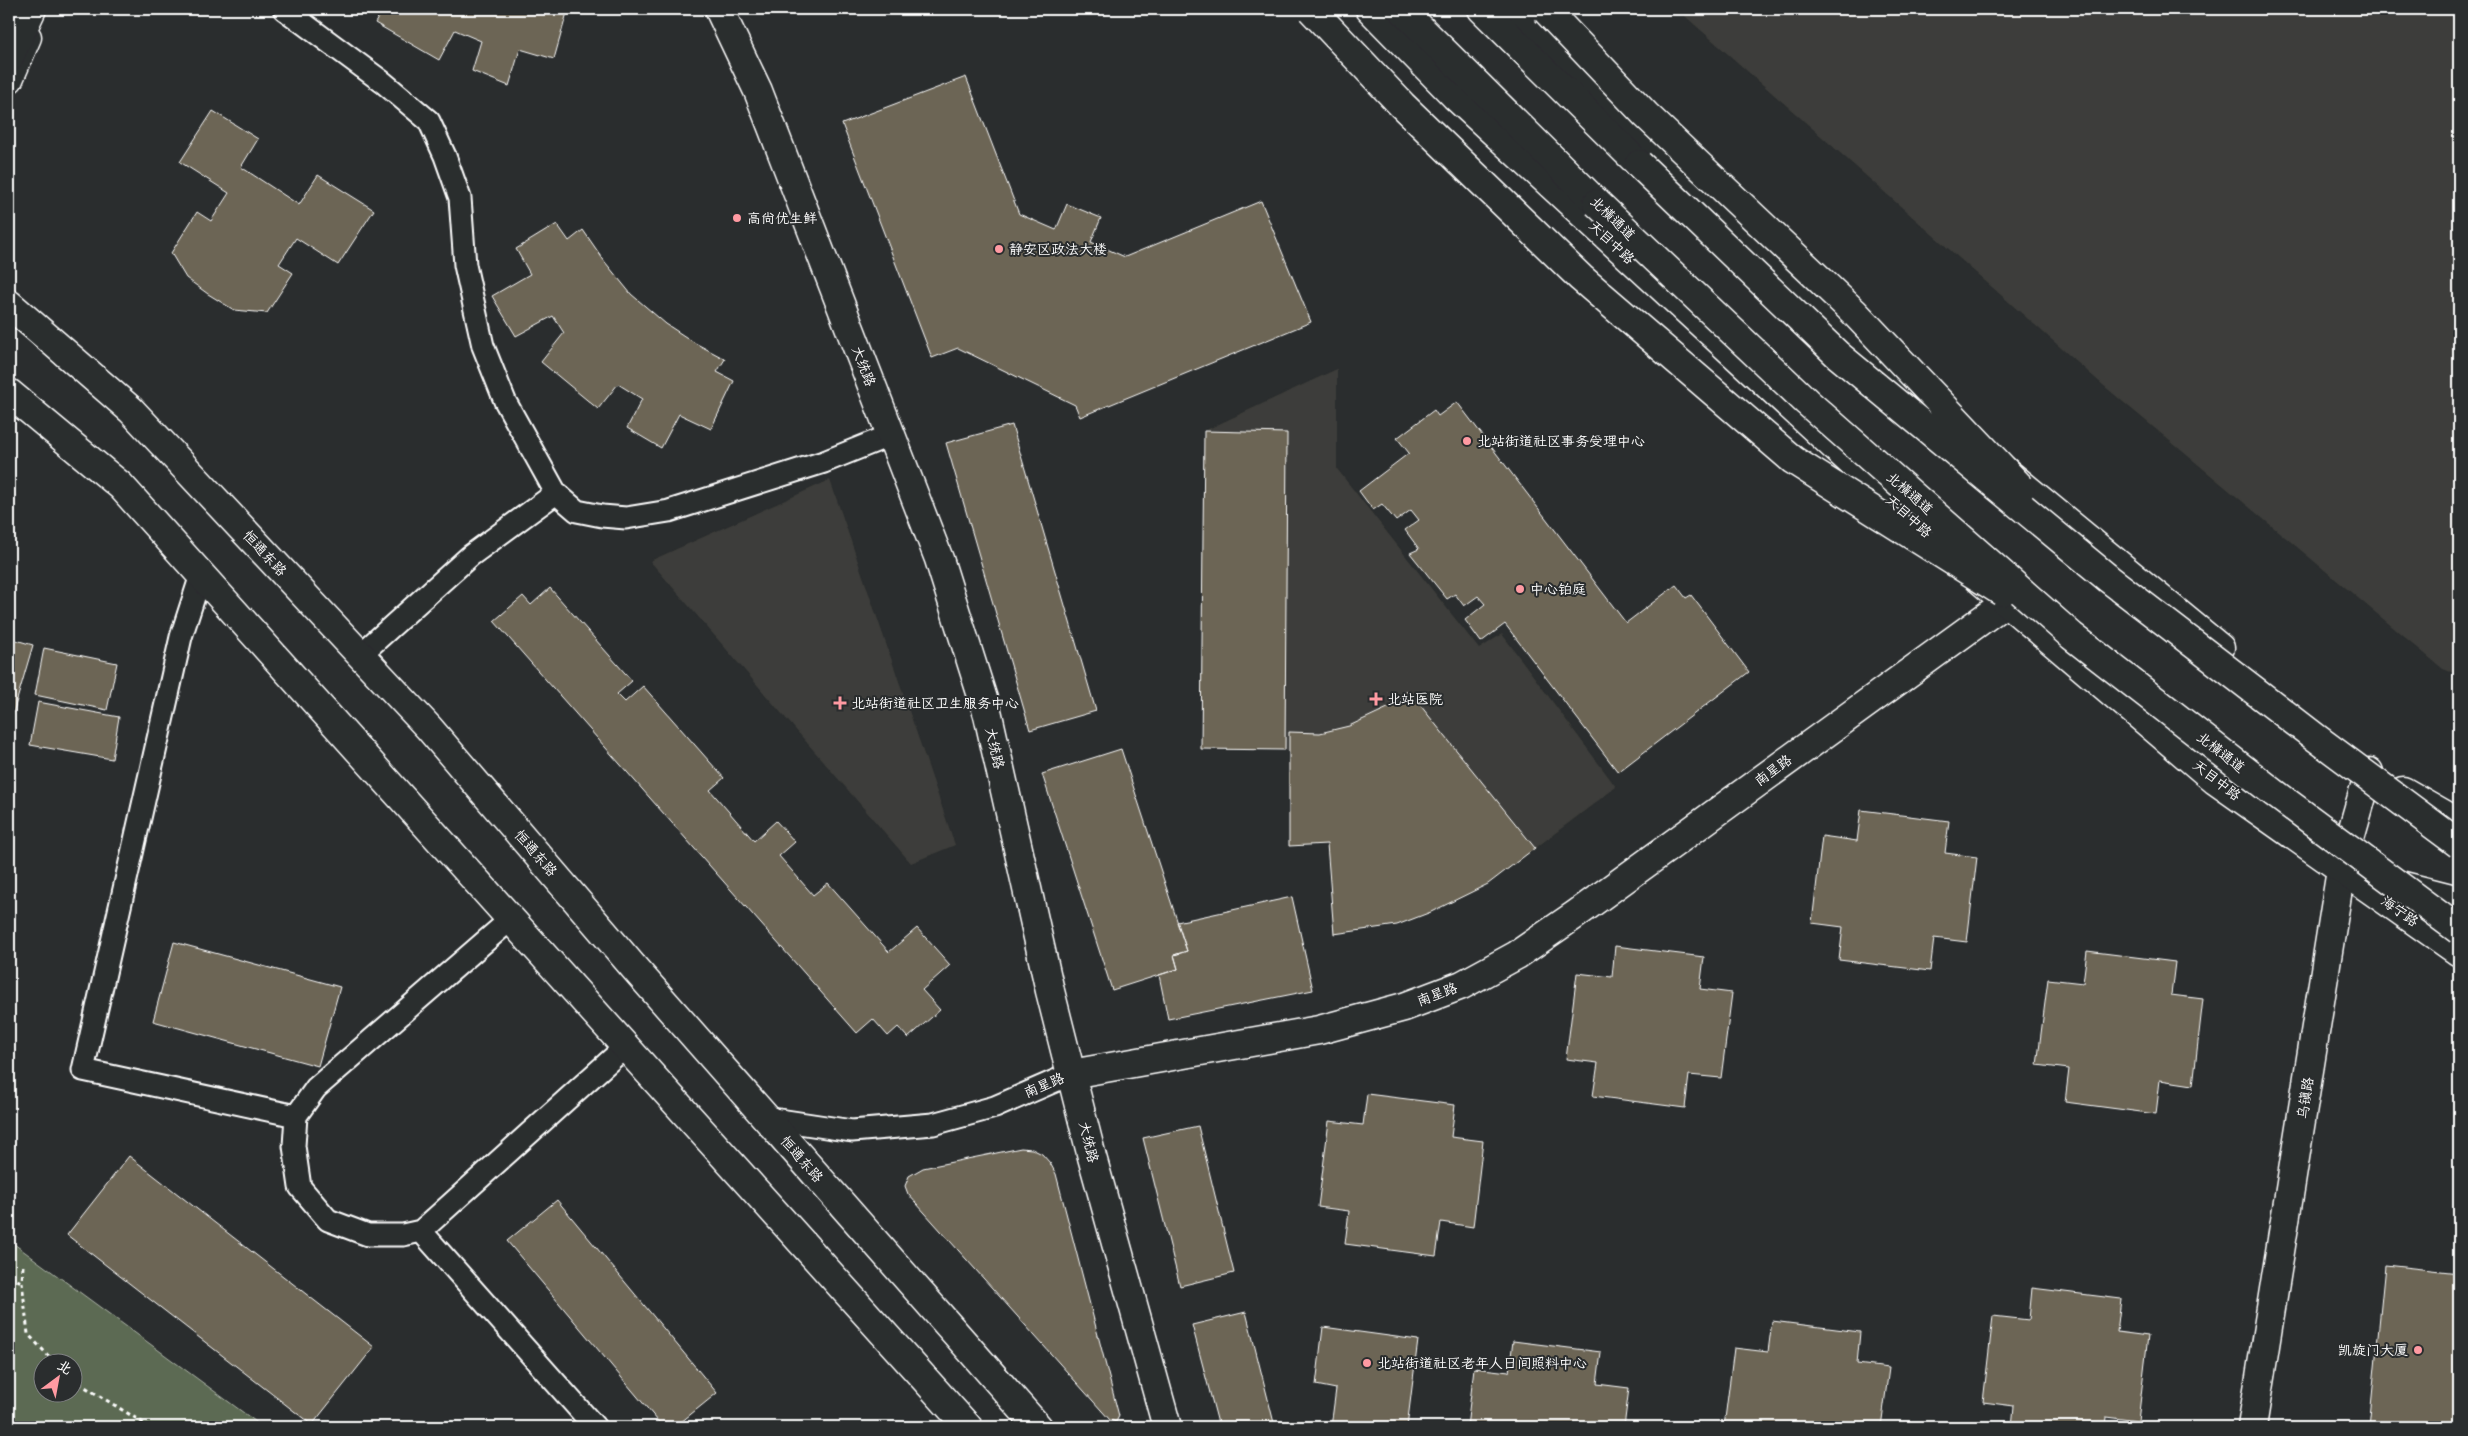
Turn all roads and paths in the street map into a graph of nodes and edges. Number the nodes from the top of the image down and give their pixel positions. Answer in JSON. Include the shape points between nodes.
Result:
{"nodes":[{"id":1,"x":32,"y":9,"type":"edge"},
{"id":2,"x":39,"y":9,"type":"edge"},
{"id":3,"x":284,"y":9,"type":"edge"},
{"id":4,"x":723,"y":9,"type":"edge"},
{"id":5,"x":1311,"y":9,"type":"edge"},
{"id":6,"x":1370,"y":9,"type":"edge"},
{"id":7,"x":1401,"y":9,"type":"edge"},
{"id":8,"x":1482,"y":9,"type":"edge"},
{"id":9,"x":1518,"y":9,"type":"edge"},
{"id":10,"x":1545,"y":9,"type":"edge"},
{"id":11,"x":9,"y":58,"type":"edge"},
{"id":12,"x":9,"y":79,"type":"edge"},
{"id":13,"x":9,"y":304,"type":"edge"},
{"id":14,"x":9,"y":393,"type":"edge"},
{"id":15,"x":891,"y":435,"type":"junction"},
{"id":16,"x":556,"y":493,"type":"junction"},
{"id":17,"x":201,"y":575,"type":"junction"},
{"id":18,"x":2109,"y":579,"type":"junction"},
{"id":19,"x":2005,"y":603,"type":"junction"},
{"id":20,"x":2072,"y":636,"type":"junction"},
{"id":21,"x":360,"y":655,"type":"junction"},
{"id":22,"x":2369,"y":772,"type":"junction"},
{"id":23,"x":2459,"y":811,"type":"edge"},
{"id":24,"x":2459,"y":823,"type":"edge"},
{"id":25,"x":2459,"y":844,"type":"edge"},
{"id":26,"x":2341,"y":870,"type":"junction"},
{"id":27,"x":2459,"y":900,"type":"edge"},
{"id":28,"x":511,"y":919,"type":"junction"},
{"id":29,"x":2459,"y":930,"type":"edge"},
{"id":30,"x":2459,"y":952,"type":"edge"},
{"id":31,"x":625,"y":1047,"type":"junction"},
{"id":32,"x":1071,"y":1074,"type":"junction"},
{"id":33,"x":296,"y":1116,"type":"junction"},
{"id":34,"x":766,"y":1118,"type":"junction"},
{"id":35,"x":421,"y":1231,"type":"junction"},
{"id":36,"x":23,"y":1266,"type":"dead end"},
{"id":37,"x":9,"y":1278,"type":"edge"},
{"id":38,"x":22,"y":1282,"type":"junction"},
{"id":39,"x":47,"y":1354,"type":"edge"},
{"id":40,"x":82,"y":1385,"type":"edge"},
{"id":41,"x":150,"y":1427,"type":"edge"},
{"id":42,"x":595,"y":1427,"type":"edge"},
{"id":43,"x":968,"y":1427,"type":"edge"},
{"id":44,"x":1038,"y":1427,"type":"edge"},
{"id":45,"x":1167,"y":1427,"type":"edge"},
{"id":46,"x":2252,"y":1427,"type":"edge"}],
"edges":[{"from":1,"to":11,"type":"main road"},
{"from":2,"to":12,"type":"main road"},
{"from":3,"to":16,"type":"lane","via":[[384,83],[429,121],[460,198],[465,265],[482,346],[505,401]]},
{"from":4,"to":15,"type":"main road","name":"大统路"},
{"from":5,"to":20,"type":"main road","bridge":true,"via":[[1402,105],[1581,278],[1793,460]]},
{"from":6,"to":19,"type":"main road","name":"天目中路","via":[[1477,116]]},
{"from":7,"to":20,"type":"main road","name":"北横通道","bridge":true,"via":[[1597,203],[1808,402]]},
{"from":8,"to":18,"type":"main road","bridge":true,"via":[[1838,355]]},
{"from":9,"to":22,"type":"main road","via":[[1746,239],[1885,371]]},
{"from":10,"to":18,"type":"main road","bridge":true,"via":[[1646,115],[1854,312]]},
{"from":13,"to":21,"type":"main road","name":"恒通东路","via":[[131,410]]},
{"from":14,"to":17,"type":"main road","via":[[121,486]]},
{"from":15,"to":16,"type":"lane","via":[[824,462],[669,511],[626,518],[602,516],[577,511]]},
{"from":15,"to":32,"type":"main road","name":"大统路","via":[[939,559],[988,716]]},
{"from":16,"to":21,"type":"lane","via":[[470,556]]},
{"from":17,"to":28,"type":"main road"},
{"from":17,"to":33,"type":"lane","via":[[181,637],[83,1070]]},
{"from":18,"to":25,"type":"main road","bridge":true},
{"from":19,"to":26,"type":"main road","name":"天目中路","via":[[2215,780]]},
{"from":19,"to":32,"type":"main road","name":"南星路","via":[[1575,915],[1516,955],[1462,985],[1404,1007],[1319,1030]]},
{"from":20,"to":29,"type":"main road","name":"北横通道","bridge":true,"via":[[2273,792]]},
{"from":21,"to":34,"type":"main road","name":"恒通东路","via":[[429,728]]},
{"from":22,"to":23,"type":"main road"},
{"from":22,"to":24,"type":"main road"},
{"from":22,"to":26,"type":"main road","name":"乌镇路"},
{"from":26,"to":27,"type":"main road","name":"天目中路"},
{"from":26,"to":30,"type":"main road","name":"海宁路"},
{"from":26,"to":46,"type":"main road","name":"乌镇路"},
{"from":28,"to":31,"type":"main road"},
{"from":28,"to":33,"type":"lane","via":[[316,1088]]},
{"from":31,"to":35,"type":"lane"},
{"from":31,"to":43,"type":"main road"},
{"from":32,"to":34,"type":"lane","name":"南星路","via":[[995,1106],[933,1124],[852,1131]]},
{"from":32,"to":45,"type":"main road","name":"大统路"},
{"from":33,"to":35,"type":"lane","via":[[294,1146],[300,1187],[328,1220],[368,1235],[403,1235]]},
{"from":34,"to":44,"type":"main road","name":"恒通东路"},
{"from":35,"to":42,"type":"lane"},
{"from":36,"to":38,"type":"path"},
{"from":37,"to":38,"type":"path"},
{"from":38,"to":39,"type":"path","via":[[28,1334]]},
{"from":40,"to":41,"type":"path"}]}
